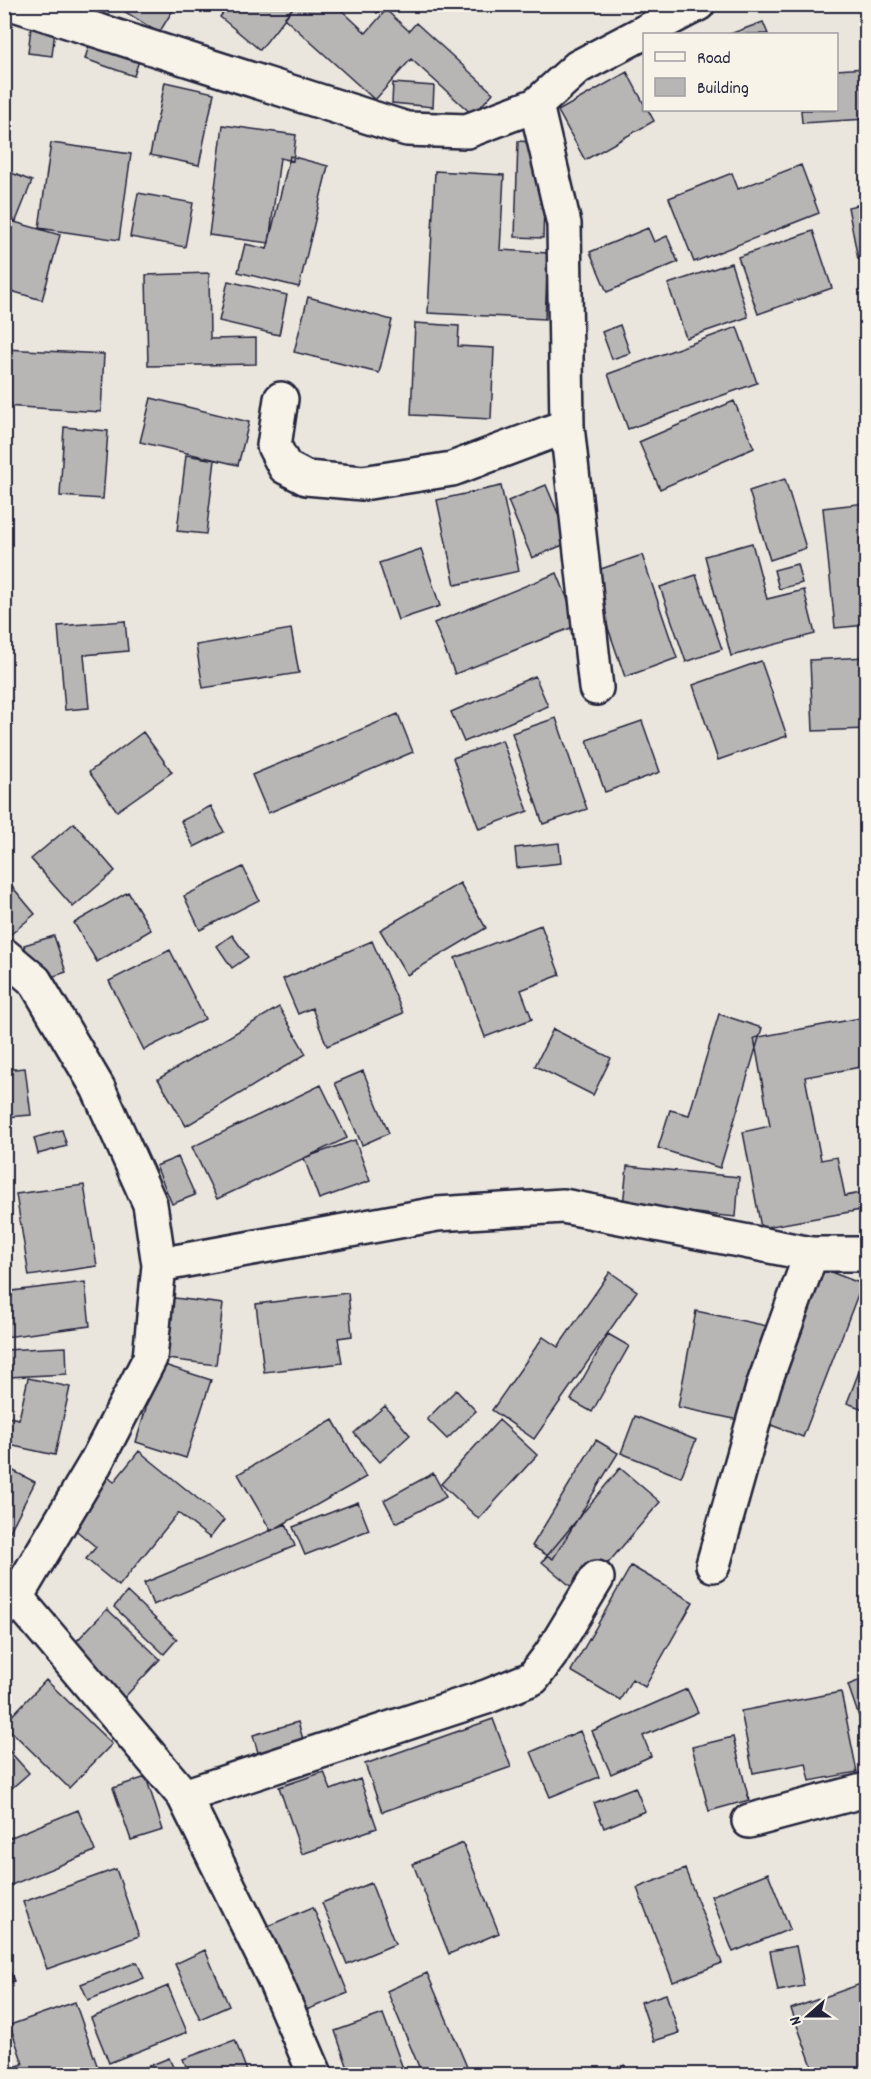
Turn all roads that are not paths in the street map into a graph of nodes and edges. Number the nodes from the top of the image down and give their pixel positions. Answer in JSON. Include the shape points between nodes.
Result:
{"nodes":[{"id":1,"x":14,"y":4,"type":"edge"},
{"id":2,"x":698,"y":4,"type":"edge"},
{"id":3,"x":643,"y":33,"type":"edge"},
{"id":4,"x":644,"y":33,"type":"edge"},
{"id":5,"x":536,"y":105,"type":"junction"},
{"id":6,"x":281,"y":399,"type":"dead end"},
{"id":7,"x":567,"y":426,"type":"junction"},
{"id":8,"x":596,"y":688,"type":"dead end"},
{"id":9,"x":4,"y":955,"type":"edge"},
{"id":10,"x":811,"y":1254,"type":"junction"},
{"id":11,"x":867,"y":1254,"type":"edge"},
{"id":12,"x":159,"y":1265,"type":"junction"},
{"id":13,"x":713,"y":1565,"type":"dead end"},
{"id":14,"x":597,"y":1578,"type":"dead end"},
{"id":15,"x":10,"y":1603,"type":"edge"},
{"id":16,"x":867,"y":1790,"type":"edge"},
{"id":17,"x":184,"y":1796,"type":"junction"},
{"id":18,"x":749,"y":1821,"type":"dead end"},
{"id":19,"x":315,"y":2074,"type":"edge"}],
"edges":[{"from":1,"to":5,"type":"street","via":[[407,129],[467,131]]},
{"from":2,"to":4,"type":"street"},
{"from":3,"to":5,"type":"street","via":[[578,68]]},
{"from":5,"to":7,"type":"street","via":[[564,224]]},
{"from":6,"to":7,"type":"street","via":[[274,446],[285,467],[306,478],[363,483],[452,469]]},
{"from":7,"to":8,"type":"street"},
{"from":9,"to":12,"type":"street","via":[[35,981],[98,1088],[150,1204]]},
{"from":10,"to":11,"type":"street"},
{"from":10,"to":12,"type":"street","via":[[563,1206],[437,1214]]},
{"from":10,"to":13,"type":"street","via":[[764,1384]]},
{"from":12,"to":15,"type":"street","via":[[150,1358],[94,1464]]},
{"from":14,"to":17,"type":"street","via":[[533,1678]]},
{"from":15,"to":17,"type":"street"},
{"from":16,"to":18,"type":"street"},
{"from":17,"to":19,"type":"street","via":[[273,1976]]}]}
